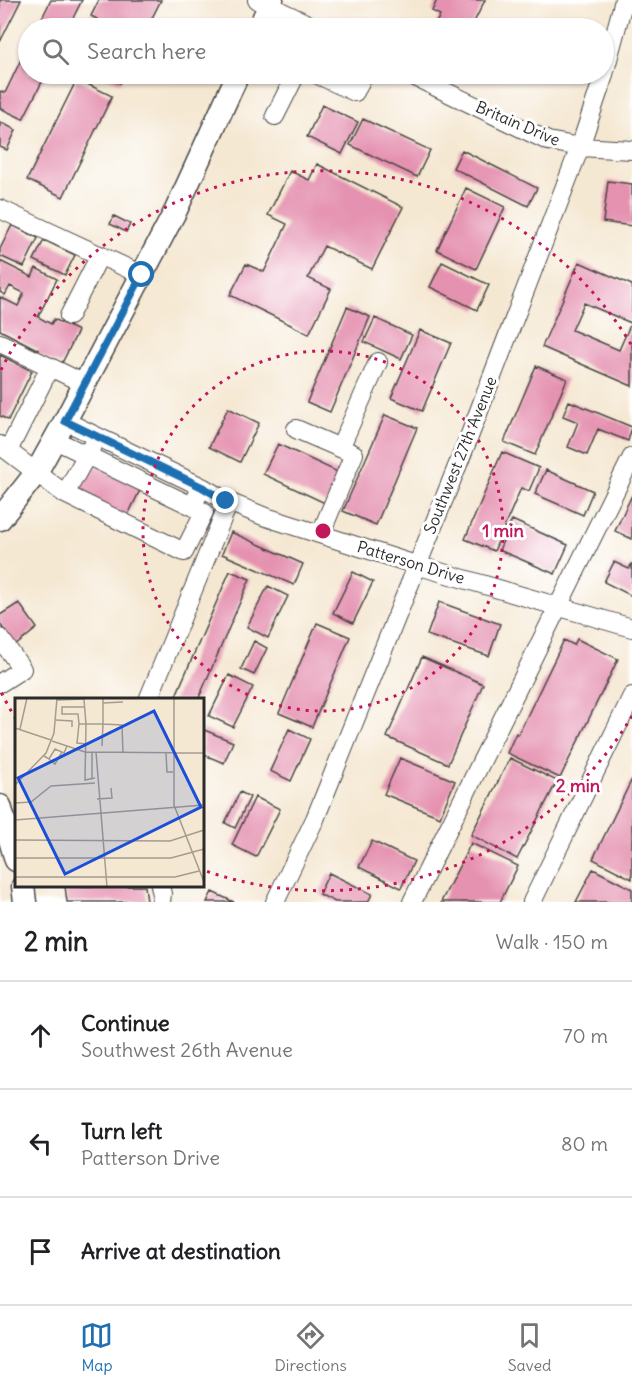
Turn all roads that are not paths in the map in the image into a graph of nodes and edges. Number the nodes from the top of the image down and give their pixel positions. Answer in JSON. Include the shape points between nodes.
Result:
{"nodes":[{"id":1,"x":624,"y":0,"type":"edge"},
{"id":2,"x":266,"y":2,"type":"edge"},
{"id":3,"x":262,"y":18,"type":"edge"},
{"id":4,"x":297,"y":18,"type":"edge"},
{"id":5,"x":614,"y":37,"type":"edge"},
{"id":6,"x":233,"y":84,"type":"edge"},
{"id":7,"x":291,"y":84,"type":"edge"},
{"id":8,"x":338,"y":84,"type":"edge"},
{"id":9,"x":359,"y":84,"type":"edge"},
{"id":10,"x":430,"y":84,"type":"edge"},
{"id":11,"x":601,"y":84,"type":"edge"},
{"id":12,"x":275,"y":116,"type":"dead end"},
{"id":13,"x":580,"y":147,"type":"junction"},
{"id":14,"x":632,"y":150,"type":"edge"},
{"id":15,"x":0,"y":209,"type":"edge"},
{"id":16,"x":100,"y":255,"type":"junction"},
{"id":17,"x":142,"y":275,"type":"junction"},
{"id":18,"x":69,"y":316,"type":"dead end"},
{"id":19,"x":0,"y":343,"type":"edge"},
{"id":20,"x":378,"y":362,"type":"dead end"},
{"id":21,"x":50,"y":368,"type":"junction"},
{"id":22,"x":85,"y":384,"type":"junction"},
{"id":23,"x":296,"y":429,"type":"dead end"},
{"id":24,"x":60,"y":431,"type":"junction"},
{"id":25,"x":96,"y":436,"type":"junction"},
{"id":26,"x":2,"y":447,"type":"edge"},
{"id":27,"x":340,"y":448,"type":"junction"},
{"id":28,"x":88,"y":455,"type":"junction"},
{"id":29,"x":632,"y":457,"type":"edge"},
{"id":30,"x":169,"y":471,"type":"junction"},
{"id":31,"x":36,"y":473,"type":"junction"},
{"id":32,"x":202,"y":487,"type":"junction"},
{"id":33,"x":159,"y":489,"type":"junction"},
{"id":34,"x":65,"y":494,"type":"junction"},
{"id":35,"x":229,"y":502,"type":"junction"},
{"id":36,"x":192,"y":506,"type":"junction"},
{"id":37,"x":0,"y":519,"type":"edge"},
{"id":38,"x":321,"y":533,"type":"junction"},
{"id":39,"x":416,"y":565,"type":"junction"},
{"id":40,"x":558,"y":606,"type":"junction"},
{"id":41,"x":632,"y":628,"type":"edge"},
{"id":42,"x":2,"y":644,"type":"edge"},
{"id":43,"x":0,"y":683,"type":"edge"},
{"id":44,"x":632,"y":696,"type":"edge"},
{"id":45,"x":148,"y":698,"type":"edge"},
{"id":46,"x":0,"y":806,"type":"edge"},
{"id":47,"x":15,"y":857,"type":"edge"},
{"id":48,"x":23,"y":887,"type":"edge"},
{"id":49,"x":160,"y":887,"type":"edge"},
{"id":50,"x":25,"y":902,"type":"edge"},
{"id":51,"x":161,"y":902,"type":"edge"},
{"id":52,"x":275,"y":902,"type":"edge"},
{"id":53,"x":412,"y":902,"type":"edge"},
{"id":54,"x":532,"y":902,"type":"edge"}],
"edges":[{"from":1,"to":5,"type":"street","name":"Southwest 27th Avenue"},
{"from":2,"to":3,"type":"main road"},
{"from":2,"to":4,"type":"street"},
{"from":6,"to":17,"type":"main road"},
{"from":7,"to":12,"type":"street"},
{"from":8,"to":9,"type":"street","via":[[355,92]]},
{"from":10,"to":13,"type":"street","name":"Britain Drive","via":[[548,141]]},
{"from":11,"to":13,"type":"street","name":"Southwest 27th Avenue"},
{"from":13,"to":14,"type":"street","name":"Britain Drive"},
{"from":13,"to":39,"type":"street","name":"Southwest 27th Avenue"},
{"from":15,"to":16,"type":"street"},
{"from":16,"to":17,"type":"street"},
{"from":16,"to":18,"type":"street"},
{"from":17,"to":22,"type":"main road"},
{"from":19,"to":21,"type":"street"},
{"from":20,"to":27,"type":"street"},
{"from":21,"to":22,"type":"street"},
{"from":21,"to":26,"type":"street"},
{"from":22,"to":24,"type":"main road"},
{"from":23,"to":27,"type":"street"},
{"from":24,"to":25,"type":"street","name":"Patterson Drive"},
{"from":24,"to":28,"type":"street"},
{"from":24,"to":31,"type":"main road"},
{"from":25,"to":28,"type":"street"},
{"from":25,"to":30,"type":"street","name":"Patterson Drive"},
{"from":26,"to":31,"type":"street"},
{"from":27,"to":38,"type":"street","via":[[354,454]]},
{"from":28,"to":33,"type":"street"},
{"from":28,"to":34,"type":"street"},
{"from":29,"to":40,"type":"street"},
{"from":30,"to":32,"type":"street","name":"Patterson Drive"},
{"from":30,"to":33,"type":"street"},
{"from":31,"to":34,"type":"street"},
{"from":31,"to":37,"type":"main road"},
{"from":32,"to":35,"type":"street","name":"Patterson Drive"},
{"from":32,"to":36,"type":"street"},
{"from":33,"to":36,"type":"street"},
{"from":34,"to":36,"type":"street","via":[[184,552],[204,512]]},
{"from":35,"to":38,"type":"street","name":"Patterson Drive"},
{"from":35,"to":45,"type":"street"},
{"from":38,"to":39,"type":"street","name":"Patterson Drive"},
{"from":39,"to":40,"type":"street","name":"Patterson Drive"},
{"from":39,"to":52,"type":"street","name":"Southwest 27th Avenue","via":[[315,819]]},
{"from":40,"to":41,"type":"street","name":"Patterson Drive"},
{"from":40,"to":53,"type":"street"},
{"from":42,"to":43,"type":"street","via":[[22,669]]},
{"from":44,"to":54,"type":"street"},
{"from":46,"to":47,"type":"main road"},
{"from":48,"to":50,"type":"main road"},
{"from":49,"to":51,"type":"street"}]}
